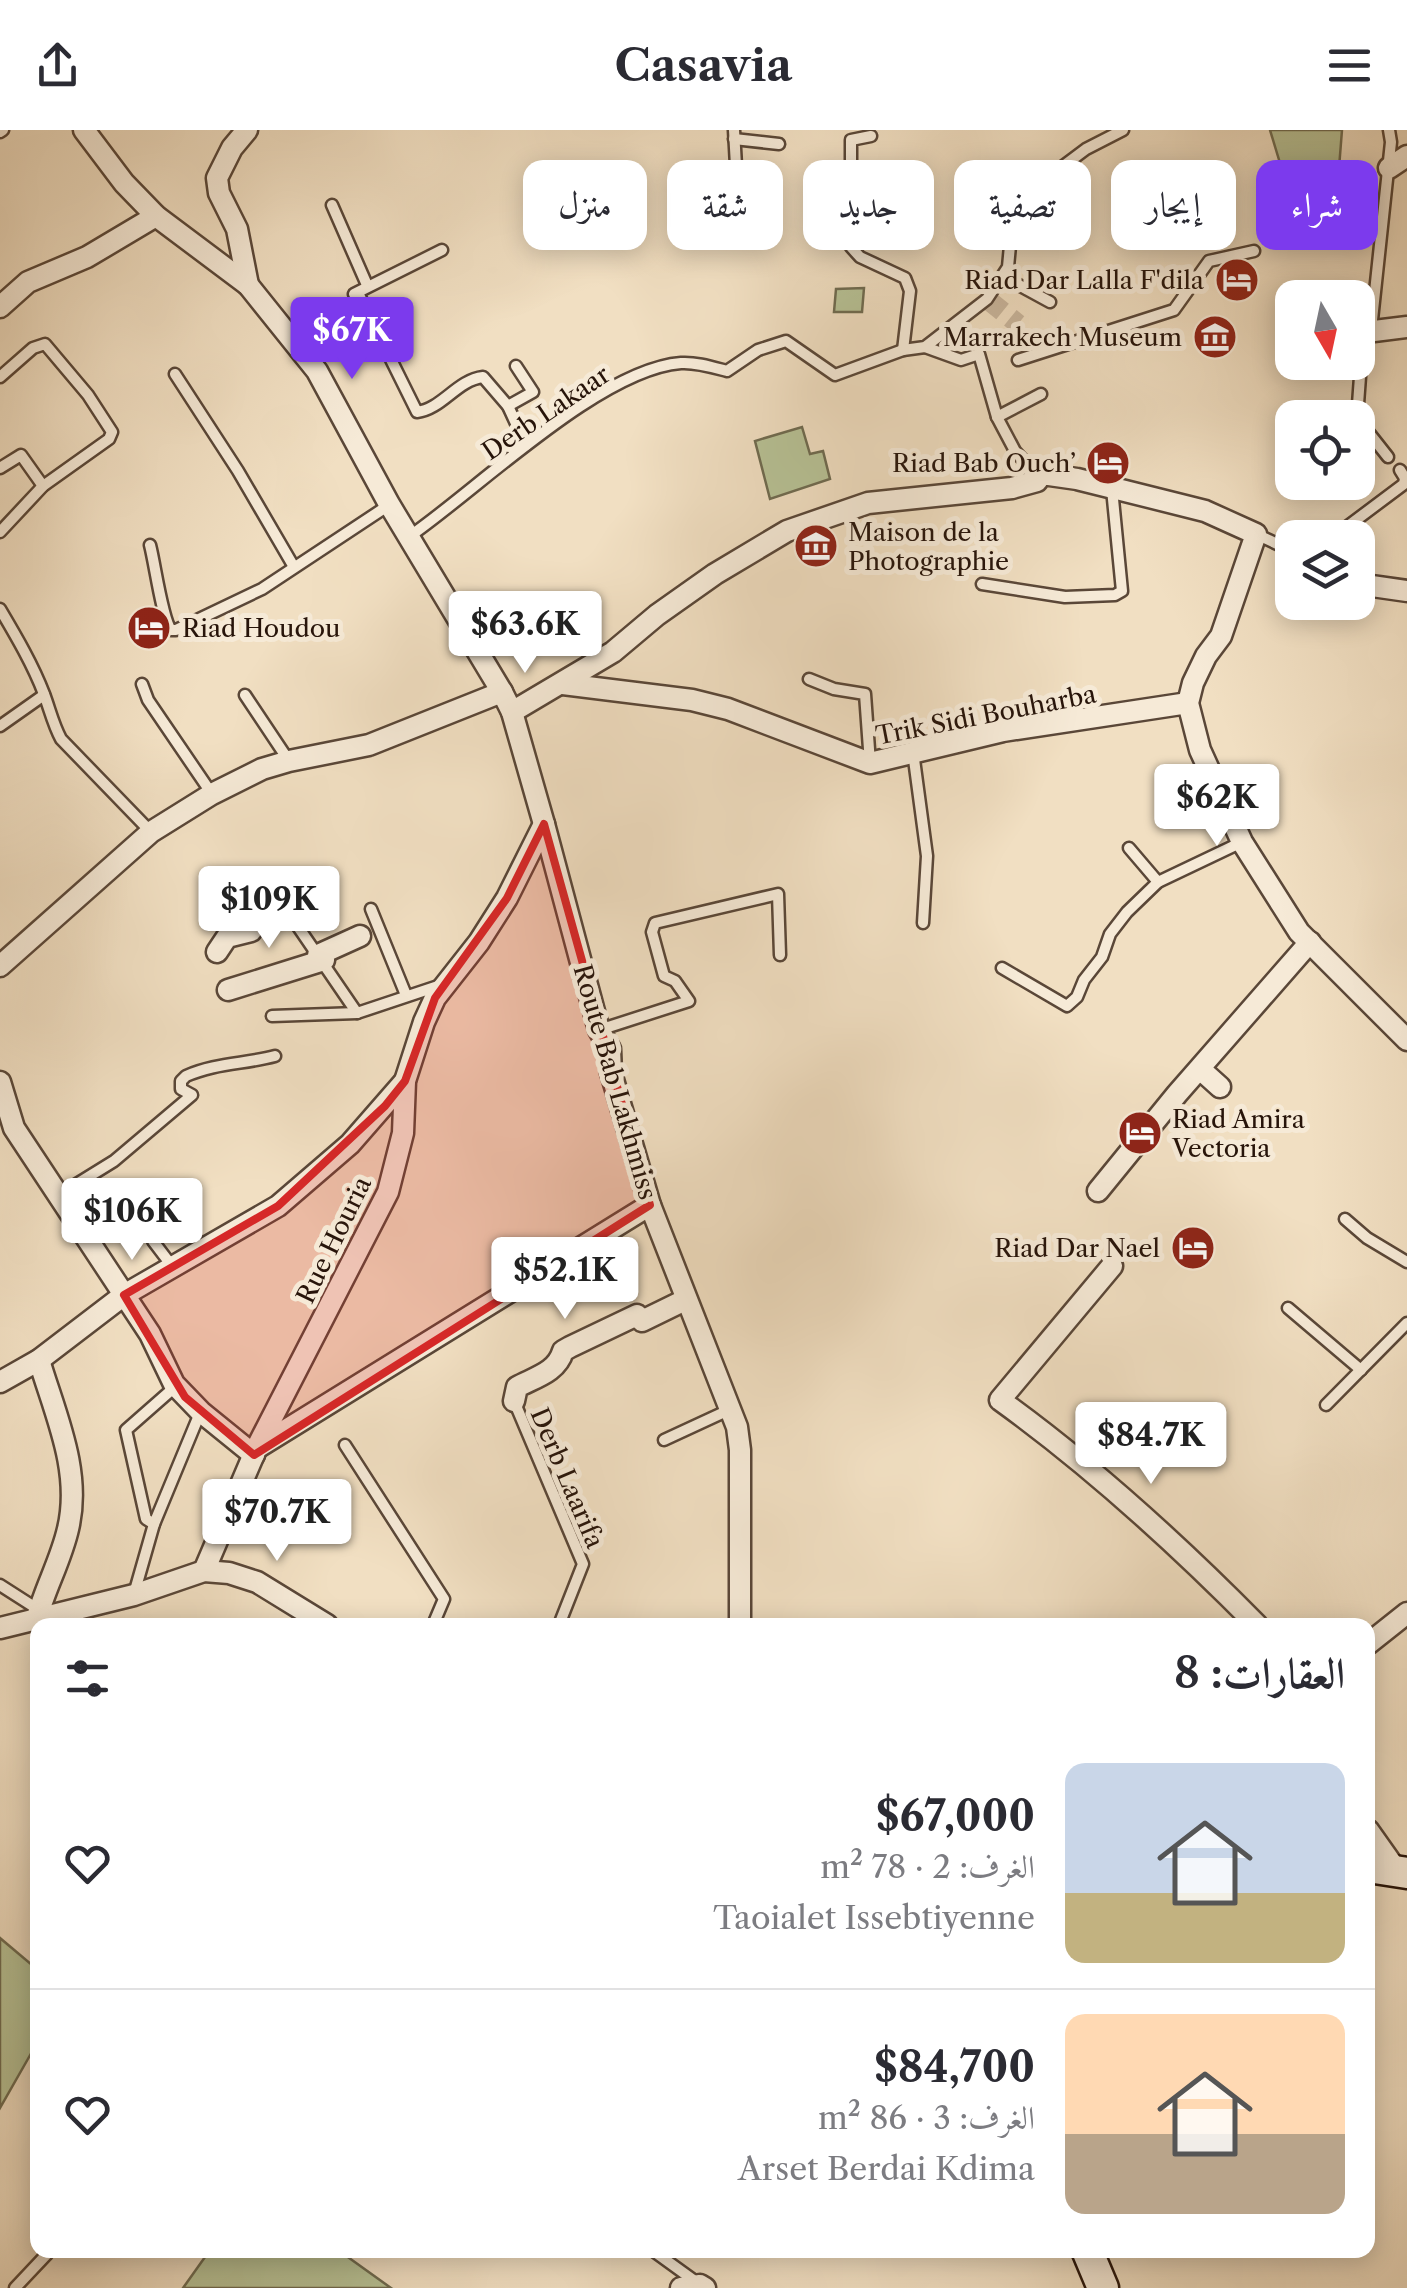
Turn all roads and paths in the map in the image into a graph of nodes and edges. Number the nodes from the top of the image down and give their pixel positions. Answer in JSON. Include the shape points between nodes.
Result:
{"nodes":[{"id":1,"x":84,"y":130,"type":"edge"},
{"id":2,"x":246,"y":130,"type":"edge"},
{"id":3,"x":1123,"y":130,"type":"edge"},
{"id":4,"x":1389,"y":130,"type":"edge"},
{"id":5,"x":734,"y":135,"type":"edge"},
{"id":6,"x":871,"y":136,"type":"dead end"},
{"id":7,"x":779,"y":144,"type":"dead end"},
{"id":8,"x":736,"y":160,"type":"edge"},
{"id":9,"x":1398,"y":162,"type":"edge"},
{"id":10,"x":332,"y":205,"type":"dead end"},
{"id":11,"x":156,"y":216,"type":"junction"},
{"id":12,"x":442,"y":250,"type":"dead end"},
{"id":13,"x":1254,"y":251,"type":"dead end"},
{"id":14,"x":1004,"y":276,"type":"junction"},
{"id":15,"x":1375,"y":280,"type":"edge"},
{"id":16,"x":248,"y":285,"type":"junction"},
{"id":17,"x":367,"y":285,"type":"junction"},
{"id":18,"x":1,"y":302,"type":"edge"},
{"id":19,"x":1050,"y":302,"type":"dead end"},
{"id":20,"x":1407,"y":327,"type":"edge"},
{"id":21,"x":1375,"y":335,"type":"edge"},
{"id":22,"x":924,"y":347,"type":"junction"},
{"id":23,"x":902,"y":350,"type":"junction"},
{"id":24,"x":1018,"y":360,"type":"dead end"},
{"id":25,"x":516,"y":366,"type":"dead end"},
{"id":26,"x":174,"y":374,"type":"dead end"},
{"id":27,"x":0,"y":377,"type":"edge"},
{"id":28,"x":1041,"y":394,"type":"dead end"},
{"id":29,"x":508,"y":406,"type":"junction"},
{"id":30,"x":997,"y":416,"type":"junction"},
{"id":31,"x":1375,"y":441,"type":"edge"},
{"id":32,"x":526,"y":445,"type":"junction"},
{"id":33,"x":1388,"y":457,"type":"dead end"},
{"id":34,"x":0,"y":468,"type":"edge"},
{"id":35,"x":1400,"y":470,"type":"dead end"},
{"id":36,"x":1034,"y":473,"type":"junction"},
{"id":37,"x":1111,"y":482,"type":"junction"},
{"id":38,"x":42,"y":486,"type":"junction"},
{"id":39,"x":390,"y":504,"type":"junction"},
{"id":40,"x":1356,"y":520,"type":"edge"},
{"id":41,"x":0,"y":532,"type":"edge"},
{"id":42,"x":1256,"y":534,"type":"junction"},
{"id":43,"x":410,"y":536,"type":"junction"},
{"id":44,"x":1275,"y":543,"type":"edge"},
{"id":45,"x":150,"y":544,"type":"dead end"},
{"id":46,"x":294,"y":567,"type":"junction"},
{"id":47,"x":982,"y":584,"type":"dead end"},
{"id":48,"x":1375,"y":586,"type":"edge"},
{"id":49,"x":1407,"y":591,"type":"edge"},
{"id":50,"x":0,"y":608,"type":"edge"},
{"id":51,"x":810,"y":679,"type":"dead end"},
{"id":52,"x":142,"y":684,"type":"dead end"},
{"id":53,"x":563,"y":684,"type":"junction"},
{"id":54,"x":502,"y":692,"type":"junction"},
{"id":55,"x":244,"y":694,"type":"dead end"},
{"id":56,"x":44,"y":695,"type":"junction"},
{"id":57,"x":1188,"y":703,"type":"junction"},
{"id":58,"x":512,"y":712,"type":"junction"},
{"id":59,"x":0,"y":726,"type":"edge"},
{"id":60,"x":913,"y":751,"type":"junction"},
{"id":61,"x":289,"y":760,"type":"junction"},
{"id":62,"x":870,"y":763,"type":"junction"},
{"id":63,"x":212,"y":794,"type":"junction"},
{"id":64,"x":544,"y":824,"type":"junction"},
{"id":65,"x":151,"y":832,"type":"junction"},
{"id":66,"x":1242,"y":842,"type":"junction"},
{"id":67,"x":1129,"y":848,"type":"dead end"},
{"id":68,"x":249,"y":881,"type":"dead end"},
{"id":69,"x":1158,"y":882,"type":"junction"},
{"id":70,"x":371,"y":909,"type":"dead end"},
{"id":71,"x":273,"y":922,"type":"junction"},
{"id":72,"x":923,"y":923,"type":"dead end"},
{"id":73,"x":251,"y":931,"type":"joint"},
{"id":74,"x":360,"y":936,"type":"dead end"},
{"id":75,"x":1310,"y":942,"type":"junction"},
{"id":76,"x":217,"y":952,"type":"dead end"},
{"id":77,"x":780,"y":955,"type":"dead end"},
{"id":78,"x":321,"y":957,"type":"junction"},
{"id":79,"x":0,"y":966,"type":"edge"},
{"id":80,"x":1002,"y":968,"type":"dead end"},
{"id":81,"x":447,"y":984,"type":"junction"},
{"id":82,"x":228,"y":990,"type":"dead end"},
{"id":83,"x":406,"y":995,"type":"junction"},
{"id":84,"x":356,"y":1013,"type":"junction"},
{"id":85,"x":272,"y":1016,"type":"dead end"},
{"id":86,"x":598,"y":1030,"type":"junction"},
{"id":87,"x":1407,"y":1040,"type":"edge"},
{"id":88,"x":275,"y":1056,"type":"dead end"},
{"id":89,"x":1200,"y":1069,"type":"junction"},
{"id":90,"x":404,"y":1080,"type":"junction"},
{"id":91,"x":0,"y":1082,"type":"edge"},
{"id":92,"x":1220,"y":1088,"type":"dead end"},
{"id":93,"x":1098,"y":1191,"type":"dead end"},
{"id":94,"x":58,"y":1196,"type":"junction"},
{"id":95,"x":650,"y":1205,"type":"junction"},
{"id":96,"x":1345,"y":1218,"type":"dead end"},
{"id":97,"x":153,"y":1242,"type":"dead end"},
{"id":98,"x":1407,"y":1262,"type":"edge"},
{"id":99,"x":172,"y":1266,"type":"junction"},
{"id":100,"x":1112,"y":1266,"type":"dead end"},
{"id":101,"x":124,"y":1294,"type":"junction"},
{"id":102,"x":685,"y":1300,"type":"junction"},
{"id":103,"x":1288,"y":1308,"type":"dead end"},
{"id":104,"x":1407,"y":1323,"type":"edge"},
{"id":105,"x":38,"y":1360,"type":"junction"},
{"id":106,"x":1361,"y":1370,"type":"junction"},
{"id":107,"x":0,"y":1382,"type":"edge"},
{"id":108,"x":176,"y":1386,"type":"junction"},
{"id":109,"x":514,"y":1401,"type":"joint"},
{"id":110,"x":1326,"y":1406,"type":"dead end"},
{"id":111,"x":732,"y":1408,"type":"junction"},
{"id":112,"x":200,"y":1412,"type":"junction"},
{"id":113,"x":664,"y":1440,"type":"dead end"},
{"id":114,"x":345,"y":1445,"type":"dead end"},
{"id":115,"x":256,"y":1451,"type":"junction"},
{"id":116,"x":154,"y":1524,"type":"junction"},
{"id":117,"x":204,"y":1571,"type":"junction"},
{"id":118,"x":0,"y":1585,"type":"edge"},
{"id":119,"x":134,"y":1595,"type":"junction"},
{"id":120,"x":1407,"y":1612,"type":"edge"},
{"id":121,"x":38,"y":1614,"type":"junction"},
{"id":122,"x":315,"y":1618,"type":"edge"},
{"id":123,"x":436,"y":1618,"type":"edge"},
{"id":124,"x":562,"y":1618,"type":"edge"},
{"id":125,"x":740,"y":1618,"type":"edge"},
{"id":126,"x":1250,"y":1618,"type":"edge"},
{"id":127,"x":0,"y":1628,"type":"edge"},
{"id":128,"x":1375,"y":1638,"type":"edge"},
{"id":129,"x":1375,"y":1840,"type":"edge"},
{"id":130,"x":1397,"y":1871,"type":"edge"},
{"id":131,"x":43,"y":2258,"type":"edge"},
{"id":132,"x":662,"y":2258,"type":"edge"},
{"id":133,"x":1090,"y":2258,"type":"edge"},
{"id":134,"x":696,"y":2287,"type":"edge"},
{"id":135,"x":14,"y":2288,"type":"edge"},
{"id":136,"x":1104,"y":2288,"type":"edge"}],
"edges":[{"from":1,"to":11,"type":"street"},
{"from":2,"to":16,"type":"street","via":[[217,178],[237,229]]},
{"from":3,"to":14,"type":"lane","name":"Derb Lakaar","via":[[1041,184],[1034,219],[1011,236]]},
{"from":4,"to":9,"type":"lane"},
{"from":5,"to":7,"type":"lane"},
{"from":5,"to":8,"type":"lane"},
{"from":6,"to":23,"type":"lane","via":[[851,140],[851,248],[906,278]]},
{"from":9,"to":15,"type":"lane"},
{"from":10,"to":17,"type":"lane"},
{"from":11,"to":16,"type":"street"},
{"from":11,"to":18,"type":"street"},
{"from":12,"to":17,"type":"lane"},
{"from":13,"to":24,"type":"lane","via":[[1209,260],[1174,310]]},
{"from":14,"to":19,"type":"lane"},
{"from":14,"to":22,"type":"lane","name":"Derb Lakaar","via":[[987,299]]},
{"from":16,"to":39,"type":"street","name":"Route Bab Lakhmiss","via":[[316,371]]},
{"from":17,"to":29,"type":"lane","via":[[354,294],[418,412],[483,378]]},
{"from":20,"to":21,"type":"street"},
{"from":22,"to":23,"type":"lane","name":"Derb Lakaar"},
{"from":22,"to":30,"type":"lane","via":[[960,360],[979,354]]},
{"from":23,"to":32,"type":"lane","name":"Derb Lakaar","via":[[835,375],[786,341],[727,371],[676,364],[627,381]]},
{"from":25,"to":29,"type":"lane","via":[[533,392]]},
{"from":26,"to":46,"type":"lane"},
{"from":27,"to":38,"type":"lane","via":[[45,344],[110,427],[112,436]]},
{"from":28,"to":30,"type":"lane"},
{"from":29,"to":32,"type":"lane"},
{"from":30,"to":36,"type":"lane"},
{"from":31,"to":33,"type":"lane"},
{"from":32,"to":43,"type":"lane","name":"Derb Lakaar"},
{"from":34,"to":38,"type":"lane","via":[[21,455]]},
{"from":35,"to":40,"type":"lane","via":[[1404,484]]},
{"from":36,"to":37,"type":"street"},
{"from":36,"to":53,"type":"street","via":[[1037,480],[1012,488],[868,503],[787,531],[715,574]]},
{"from":37,"to":42,"type":"street"},
{"from":37,"to":47,"type":"lane","via":[[1122,592],[1065,597]]},
{"from":38,"to":41,"type":"lane"},
{"from":39,"to":43,"type":"street","name":"Route Bab Lakhmiss"},
{"from":39,"to":46,"type":"lane"},
{"from":42,"to":44,"type":"lane"},
{"from":42,"to":57,"type":"street","via":[[1221,636]]},
{"from":43,"to":54,"type":"street","name":"Route Bab Lakhmiss"},
{"from":45,"to":46,"type":"lane","via":[[171,630],[236,604]]},
{"from":48,"to":49,"type":"street"},
{"from":50,"to":56,"type":"lane"},
{"from":51,"to":62,"type":"lane","via":[[865,694]]},
{"from":52,"to":63,"type":"lane"},
{"from":53,"to":58,"type":"street"},
{"from":53,"to":62,"type":"street","name":"Trik Sidi Bouharba","via":[[728,709]]},
{"from":54,"to":58,"type":"street","name":"Route Bab Lakhmiss"},
{"from":54,"to":61,"type":"street","via":[[369,745]]},
{"from":55,"to":61,"type":"lane"},
{"from":56,"to":59,"type":"lane"},
{"from":56,"to":65,"type":"lane","via":[[70,750]]},
{"from":57,"to":60,"type":"street","name":"Trik Sidi Bouharba"},
{"from":57,"to":66,"type":"street","via":[[1200,750]]},
{"from":58,"to":64,"type":"street","name":"Route Bab Lakhmiss"},
{"from":60,"to":62,"type":"street","name":"Trik Sidi Bouharba"},
{"from":60,"to":72,"type":"lane","via":[[927,856]]},
{"from":61,"to":63,"type":"street"},
{"from":63,"to":65,"type":"street"},
{"from":64,"to":81,"type":"street","name":"Rue Houria","via":[[508,898]]},
{"from":64,"to":86,"type":"street","name":"Route Bab Lakhmiss"},
{"from":65,"to":79,"type":"street"},
{"from":66,"to":69,"type":"lane"},
{"from":66,"to":75,"type":"street"},
{"from":67,"to":69,"type":"lane"},
{"from":68,"to":71,"type":"lane"},
{"from":69,"to":80,"type":"lane","via":[[1126,912],[1067,1006]]},
{"from":70,"to":83,"type":"lane"},
{"from":71,"to":73,"type":"lane"},
{"from":71,"to":78,"type":"lane","via":[[290,915]]},
{"from":73,"to":76,"type":"street","via":[[227,937]]},
{"from":74,"to":78,"type":"street"},
{"from":75,"to":87,"type":"street"},
{"from":75,"to":89,"type":"street"},
{"from":77,"to":86,"type":"lane","via":[[778,894],[656,922],[652,932],[664,976],[689,1000]]},
{"from":78,"to":82,"type":"street"},
{"from":78,"to":84,"type":"lane"},
{"from":81,"to":83,"type":"lane"},
{"from":81,"to":90,"type":"street","name":"Rue Houria","via":[[424,1022]]},
{"from":83,"to":84,"type":"lane"},
{"from":84,"to":85,"type":"lane"},
{"from":86,"to":95,"type":"street","name":"Route Bab Lakhmiss","via":[[610,1049]]},
{"from":88,"to":94,"type":"lane","via":[[186,1076],[181,1089],[192,1094],[114,1161]]},
{"from":89,"to":92,"type":"street"},
{"from":89,"to":93,"type":"street"},
{"from":90,"to":99,"type":"street","via":[[312,1180]]},
{"from":90,"to":115,"type":"street","name":"Rue Houria","via":[[403,1133],[388,1192]]},
{"from":91,"to":94,"type":"street","via":[[11,1122]]},
{"from":94,"to":101,"type":"street"},
{"from":95,"to":102,"type":"street","name":"Route Bab Lakhmiss"},
{"from":95,"to":115,"type":"street"},
{"from":96,"to":98,"type":"lane"},
{"from":97,"to":99,"type":"lane"},
{"from":99,"to":101,"type":"street"},
{"from":100,"to":126,"type":"street","via":[[1000,1400],[1130,1502]]},
{"from":101,"to":105,"type":"street"},
{"from":101,"to":108,"type":"street"},
{"from":102,"to":109,"type":"street","via":[[570,1347],[553,1369],[517,1387]]},
{"from":102,"to":111,"type":"street","name":"Route Bab Lakhmiss"},
{"from":103,"to":106,"type":"lane"},
{"from":104,"to":106,"type":"lane"},
{"from":105,"to":107,"type":"street"},
{"from":105,"to":121,"type":"street","via":[[70,1462],[72,1492],[67,1533]]},
{"from":106,"to":110,"type":"lane"},
{"from":108,"to":112,"type":"street"},
{"from":108,"to":116,"type":"lane","via":[[126,1430],[146,1519]]},
{"from":109,"to":124,"type":"lane","name":"Derb Laarifa","via":[[583,1564]]},
{"from":111,"to":113,"type":"lane"},
{"from":111,"to":125,"type":"street","name":"Route Bab Lakhmiss","via":[[740,1450]]},
{"from":112,"to":115,"type":"street"},
{"from":112,"to":116,"type":"lane"},
{"from":114,"to":123,"type":"lane","via":[[444,1599]]},
{"from":115,"to":117,"type":"street","name":"Rue Houria"},
{"from":116,"to":119,"type":"lane"},
{"from":117,"to":119,"type":"street"},
{"from":117,"to":122,"type":"street","via":[[257,1582]]},
{"from":118,"to":121,"type":"lane"},
{"from":119,"to":121,"type":"street"},
{"from":120,"to":128,"type":"street"},
{"from":121,"to":127,"type":"street"},
{"from":129,"to":130,"type":"street"},
{"from":131,"to":135,"type":"lane"},
{"from":132,"to":134,"type":"lane"},
{"from":133,"to":136,"type":"street"}]}
